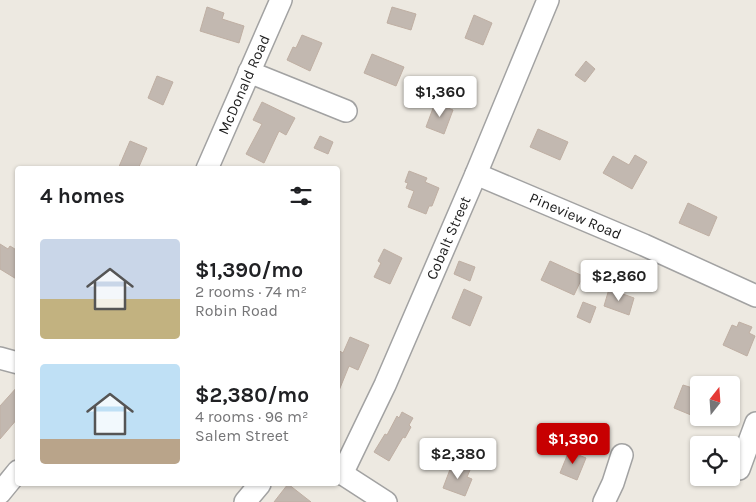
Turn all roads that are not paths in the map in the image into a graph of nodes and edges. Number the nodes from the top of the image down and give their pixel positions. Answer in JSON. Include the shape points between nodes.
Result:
{"nodes":[{"id":1,"x":281,"y":0,"type":"edge"},
{"id":2,"x":548,"y":0,"type":"edge"},
{"id":3,"x":249,"y":72,"type":"junction"},
{"id":4,"x":346,"y":111,"type":"dead end"},
{"id":5,"x":208,"y":166,"type":"edge"},
{"id":6,"x":476,"y":174,"type":"junction"},
{"id":7,"x":756,"y":296,"type":"edge"},
{"id":8,"x":0,"y":358,"type":"edge"},
{"id":9,"x":15,"y":363,"type":"edge"},
{"id":10,"x":756,"y":423,"type":"edge"},
{"id":11,"x":622,"y":455,"type":"dead end"},
{"id":12,"x":740,"y":466,"type":"edge"},
{"id":13,"x":340,"y":472,"type":"edge"},
{"id":14,"x":15,"y":475,"type":"edge"},
{"id":15,"x":258,"y":486,"type":"edge"},
{"id":16,"x":0,"y":493,"type":"edge"},
{"id":17,"x":245,"y":502,"type":"edge"},
{"id":18,"x":386,"y":502,"type":"edge"},
{"id":19,"x":604,"y":502,"type":"edge"}],
"edges":[{"from":1,"to":3,"type":"street","name":"McDonald Road"},
{"from":2,"to":6,"type":"street","name":"Cobalt Street"},
{"from":3,"to":4,"type":"street"},
{"from":3,"to":5,"type":"street","name":"McDonald Road"},
{"from":6,"to":7,"type":"street","name":"Pineview Road"},
{"from":6,"to":13,"type":"street","name":"Cobalt Street","via":[[373,412]]},
{"from":8,"to":9,"type":"street"},
{"from":10,"to":12,"type":"street"},
{"from":11,"to":19,"type":"street"},
{"from":13,"to":18,"type":"street"},
{"from":14,"to":16,"type":"street"},
{"from":15,"to":17,"type":"street"}]}
